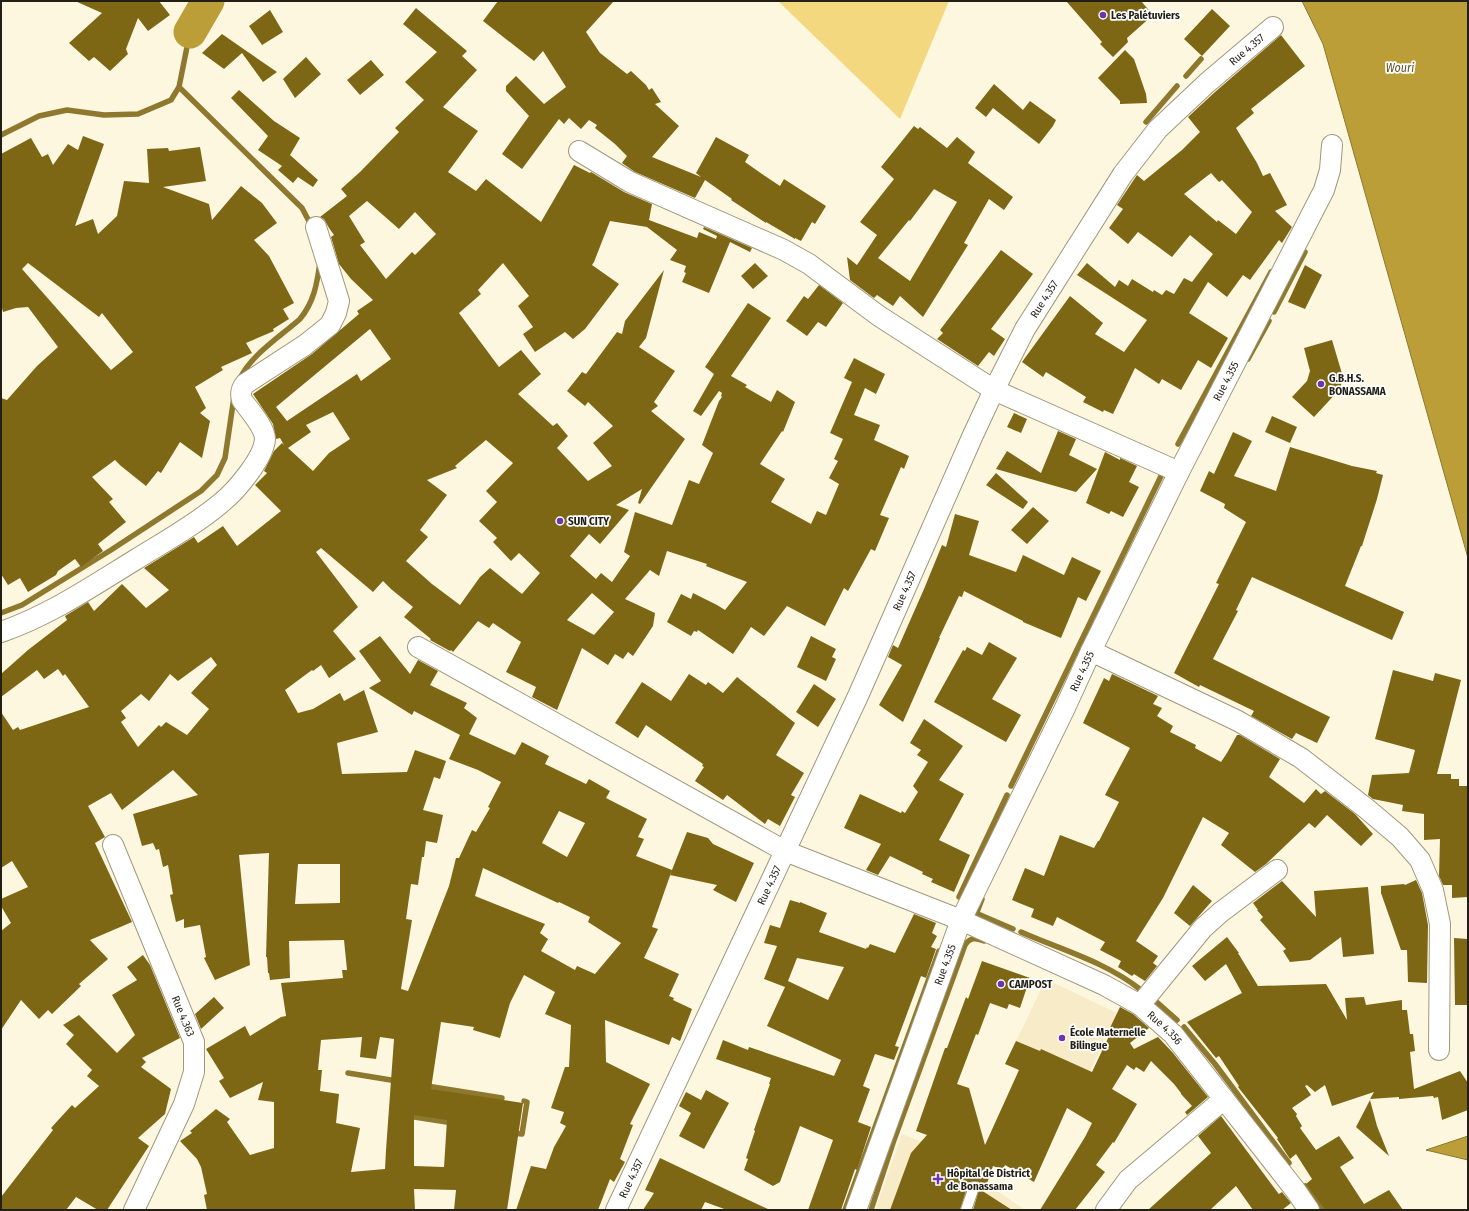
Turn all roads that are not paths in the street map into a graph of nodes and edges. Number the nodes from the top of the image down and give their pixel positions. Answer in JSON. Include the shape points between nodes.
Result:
{"nodes":[{"id":1,"x":1273,"y":27,"type":"dead end"},
{"id":2,"x":1332,"y":145,"type":"dead end"},
{"id":3,"x":579,"y":150,"type":"dead end"},
{"id":4,"x":316,"y":227,"type":"dead end"},
{"id":5,"x":994,"y":390,"type":"junction"},
{"id":6,"x":1179,"y":472,"type":"junction"},
{"id":7,"x":1,"y":632,"type":"edge"},
{"id":8,"x":418,"y":647,"type":"dead end"},
{"id":9,"x":1091,"y":651,"type":"junction"},
{"id":10,"x":113,"y":844,"type":"dead end"},
{"id":11,"x":785,"y":851,"type":"junction"},
{"id":12,"x":1277,"y":870,"type":"dead end"},
{"id":13,"x":961,"y":920,"type":"junction"},
{"id":14,"x":1140,"y":1005,"type":"junction"},
{"id":15,"x":1439,"y":1050,"type":"dead end"},
{"id":16,"x":1224,"y":1099,"type":"junction"},
{"id":17,"x":974,"y":1187,"type":"dead end"},
{"id":18,"x":134,"y":1210,"type":"edge"},
{"id":19,"x":616,"y":1210,"type":"edge"},
{"id":20,"x":856,"y":1210,"type":"edge"},
{"id":21,"x":966,"y":1210,"type":"edge"},
{"id":22,"x":1106,"y":1210,"type":"edge"},
{"id":23,"x":1309,"y":1210,"type":"edge"}],
"edges":[{"from":1,"to":5,"type":"street","name":"Rue 4.357","via":[[1158,129],[1123,174],[1025,329]]},
{"from":2,"to":6,"type":"street","name":"Rue 4.355","via":[[1330,170],[1324,190]]},
{"from":3,"to":5,"type":"street","via":[[630,182],[790,253],[879,316]]},
{"from":4,"to":7,"type":"street","via":[[339,301],[336,313],[330,325],[305,345],[242,388],[242,400],[263,430],[265,439],[249,474],[232,494],[194,523],[68,602],[43,616]]},
{"from":5,"to":6,"type":"street"},
{"from":5,"to":11,"type":"street","name":"Rue 4.357","via":[[858,696]]},
{"from":6,"to":9,"type":"street","name":"Rue 4.355"},
{"from":8,"to":11,"type":"street","name":"Rue 4.356"},
{"from":9,"to":13,"type":"street","name":"Rue 4.355"},
{"from":9,"to":15,"type":"street","via":[[1238,721],[1301,758],[1368,808],[1400,837],[1420,860],[1433,890],[1440,924]]},
{"from":10,"to":18,"type":"street","name":"Rue 4.363","via":[[194,1042],[194,1072],[184,1104]]},
{"from":11,"to":13,"type":"street","name":"Rue 4.356"},
{"from":11,"to":19,"type":"street","name":"Rue 4.357"},
{"from":12,"to":14,"type":"street","via":[[1203,928]]},
{"from":13,"to":14,"type":"street","name":"Rue 4.356","via":[[1104,985]]},
{"from":13,"to":20,"type":"street","name":"Rue 4.355"},
{"from":14,"to":16,"type":"street","name":"Rue 4.356","via":[[1173,1034]]},
{"from":16,"to":22,"type":"street","via":[[1128,1180]]},
{"from":16,"to":23,"type":"street","name":"Rue 4.356"},
{"from":17,"to":21,"type":"lane"}]}
